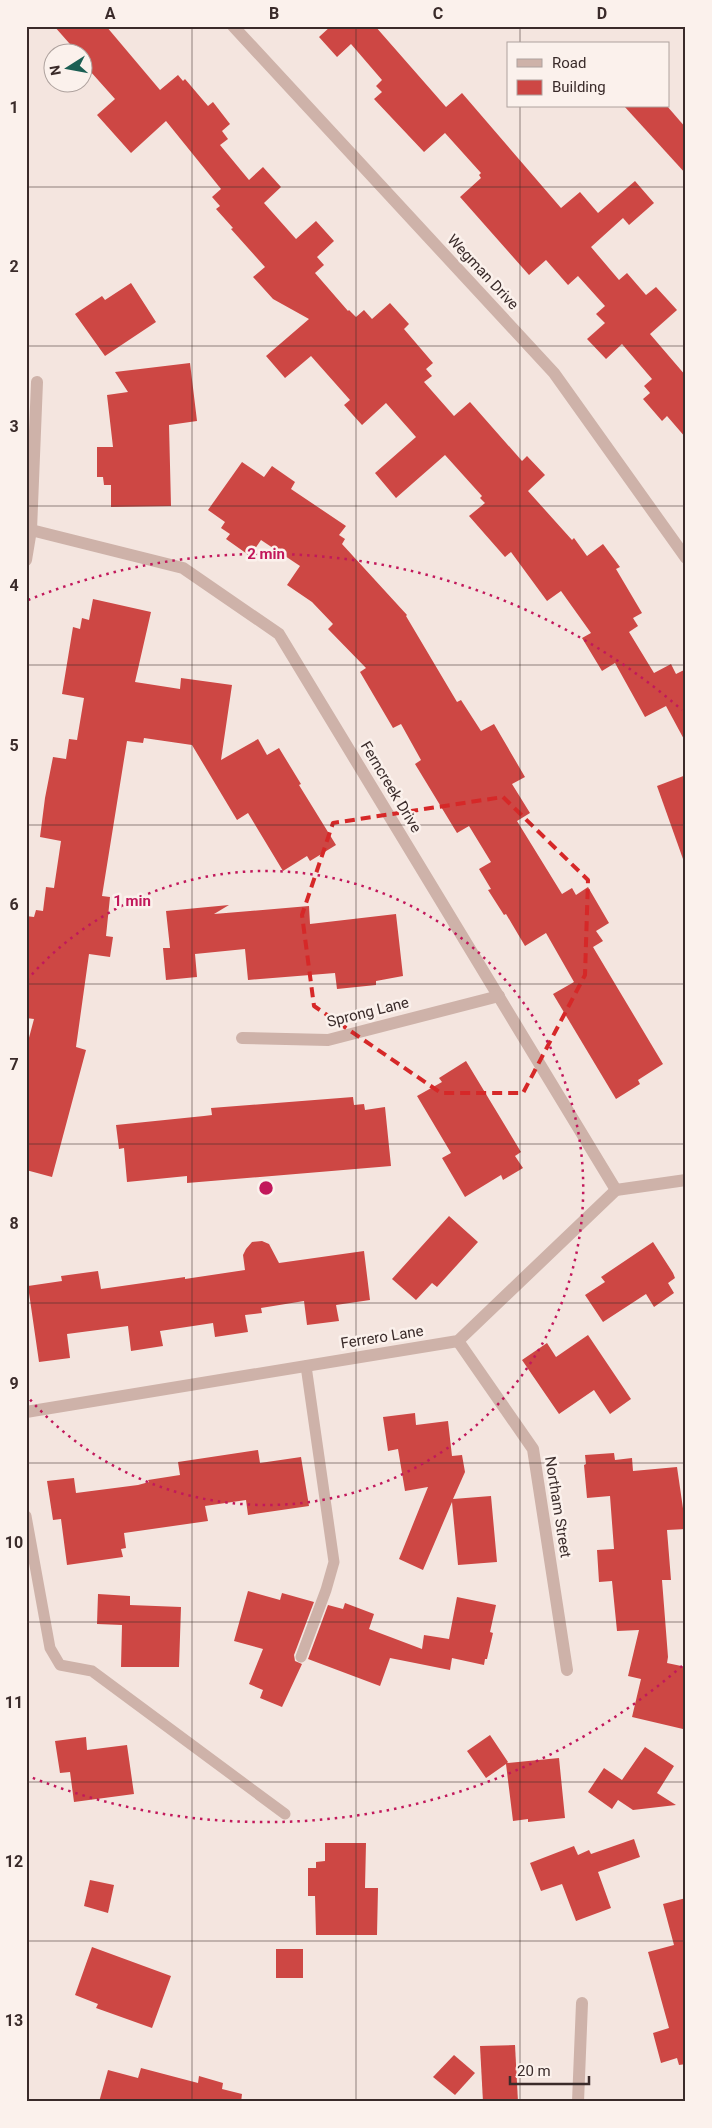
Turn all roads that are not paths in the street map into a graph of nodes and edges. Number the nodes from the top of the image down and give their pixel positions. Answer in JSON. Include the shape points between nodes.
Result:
{"nodes":[{"id":1,"x":233,"y":26,"type":"edge"},
{"id":2,"x":36,"y":382,"type":"dead end"},
{"id":3,"x":31,"y":530,"type":"junction"},
{"id":4,"x":686,"y":558,"type":"edge"},
{"id":5,"x":26,"y":560,"type":"edge"},
{"id":6,"x":499,"y":996,"type":"junction"},
{"id":7,"x":242,"y":1038,"type":"dead end"},
{"id":8,"x":686,"y":1180,"type":"edge"},
{"id":9,"x":616,"y":1190,"type":"junction"},
{"id":10,"x":458,"y":1341,"type":"junction"},
{"id":11,"x":306,"y":1366,"type":"junction"},
{"id":12,"x":26,"y":1412,"type":"edge"},
{"id":13,"x":26,"y":1516,"type":"edge"},
{"id":14,"x":300,"y":1658,"type":"dead end"},
{"id":15,"x":566,"y":1670,"type":"dead end"},
{"id":16,"x":285,"y":1814,"type":"dead end"},
{"id":17,"x":582,"y":2002,"type":"dead end"},
{"id":18,"x":578,"y":2102,"type":"edge"}],
"edges":[{"from":1,"to":4,"type":"street","name":"Wegman Drive","via":[[554,373]]},
{"from":2,"to":3,"type":"street"},
{"from":3,"to":5,"type":"street"},
{"from":3,"to":6,"type":"street","name":"Ferncreek Drive","via":[[183,568],[279,634]]},
{"from":6,"to":7,"type":"street","name":"Sprong Lane","via":[[328,1040]]},
{"from":6,"to":9,"type":"street","name":"Ferncreek Drive"},
{"from":8,"to":9,"type":"street"},
{"from":9,"to":10,"type":"street"},
{"from":10,"to":11,"type":"street","name":"Ferrero Lane"},
{"from":10,"to":15,"type":"street","name":"Northam Street","via":[[533,1450]]},
{"from":11,"to":12,"type":"street","name":"Ferrero Lane"},
{"from":11,"to":14,"type":"lane","via":[[334,1562]]},
{"from":13,"to":16,"type":"lane","via":[[50,1648],[60,1665],[92,1671]]},
{"from":17,"to":18,"type":"street"}]}
